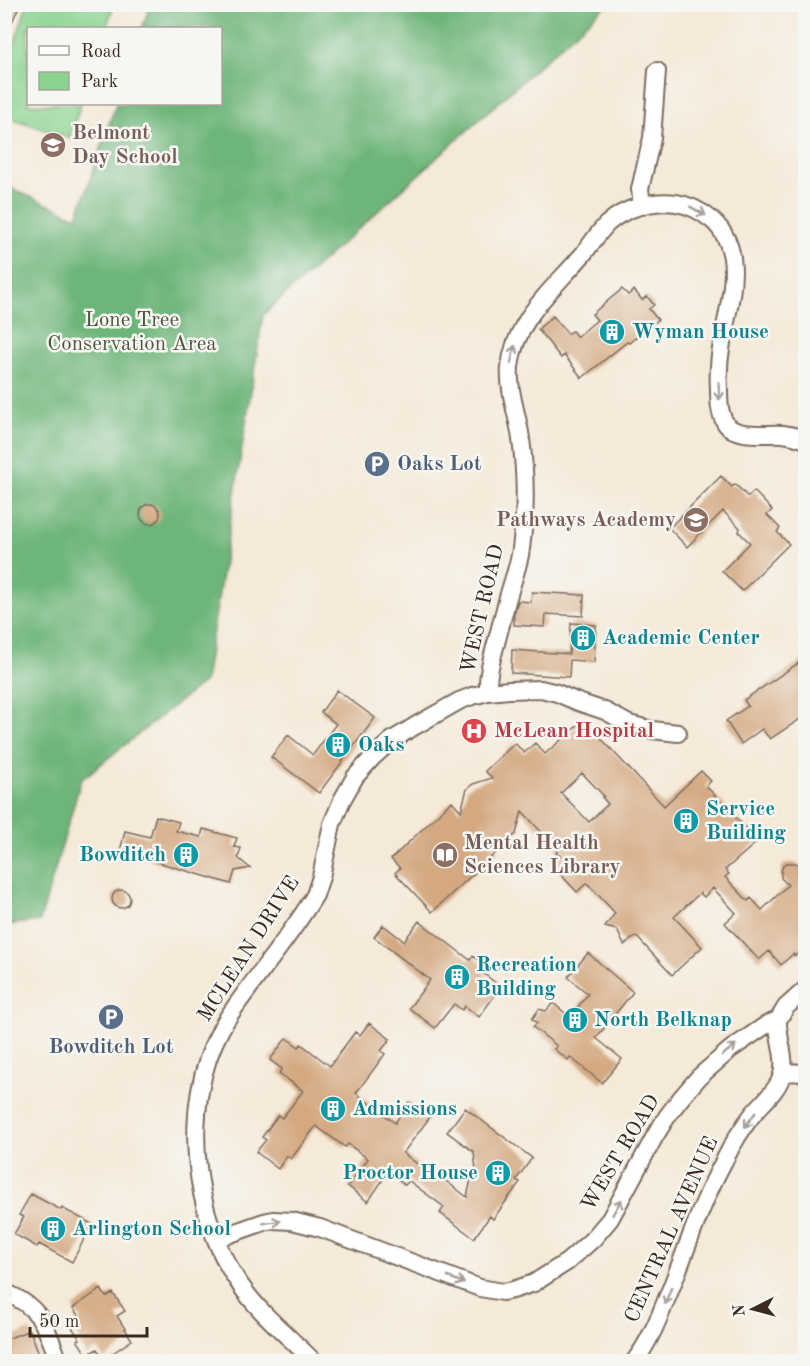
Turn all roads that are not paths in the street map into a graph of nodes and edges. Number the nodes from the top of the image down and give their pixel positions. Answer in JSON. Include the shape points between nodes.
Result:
{"nodes":[{"id":1,"x":657,"y":71,"type":"dead end"},
{"id":2,"x":642,"y":206,"type":"junction"},
{"id":3,"x":806,"y":440,"type":"edge"},
{"id":4,"x":488,"y":692,"type":"junction"},
{"id":5,"x":678,"y":733,"type":"dead end"},
{"id":6,"x":806,"y":989,"type":"edge"},
{"id":7,"x":778,"y":1020,"type":"junction"},
{"id":8,"x":783,"y":1072,"type":"junction"},
{"id":9,"x":806,"y":1073,"type":"edge"},
{"id":10,"x":216,"y":1239,"type":"junction"},
{"id":11,"x":4,"y":1292,"type":"edge"},
{"id":12,"x":59,"y":1362,"type":"edge"},
{"id":13,"x":314,"y":1362,"type":"edge"},
{"id":14,"x":634,"y":1362,"type":"edge"}],
"edges":[{"from":1,"to":2,"type":"street","via":[[652,138],[640,189]]},
{"from":2,"to":3,"type":"street","name":"WEST ROAD","one_way":true,"via":[[664,202],[693,207],[717,225],[726,241],[733,281],[719,369],[719,406],[724,422],[739,432],[784,434]]},
{"from":4,"to":2,"type":"street","name":"WEST ROAD","one_way":true,"via":[[489,673],[519,562],[524,524],[521,437],[510,368],[516,340],[540,302],[595,237],[623,213]]},
{"from":4,"to":5,"type":"street","name":"MCLEAN DRIVE","via":[[549,690],[629,724]]},
{"from":4,"to":10,"type":"street","name":"MCLEAN DRIVE","via":[[459,701],[403,733],[383,747],[355,777],[334,818],[315,895],[216,1039],[201,1088],[195,1141],[204,1202]]},
{"from":6,"to":7,"type":"street","name":"WEST ROAD"},
{"from":7,"to":8,"type":"street"},
{"from":10,"to":7,"type":"street","name":"WEST ROAD","one_way":true,"via":[[264,1222],[292,1221],[469,1285],[502,1292],[534,1283],[593,1239],[610,1219],[668,1114],[699,1077],[731,1049]]},
{"from":8,"to":9,"type":"street"},
{"from":8,"to":14,"type":"street","name":"CENTRAL AVENUE","one_way":true,"via":[[778,1085],[752,1116],[723,1162],[656,1324]]},
{"from":10,"to":13,"type":"street","name":"MCLEAN DRIVE","via":[[246,1293]]},
{"from":11,"to":12,"type":"street","via":[[22,1300],[40,1317]]}]}
